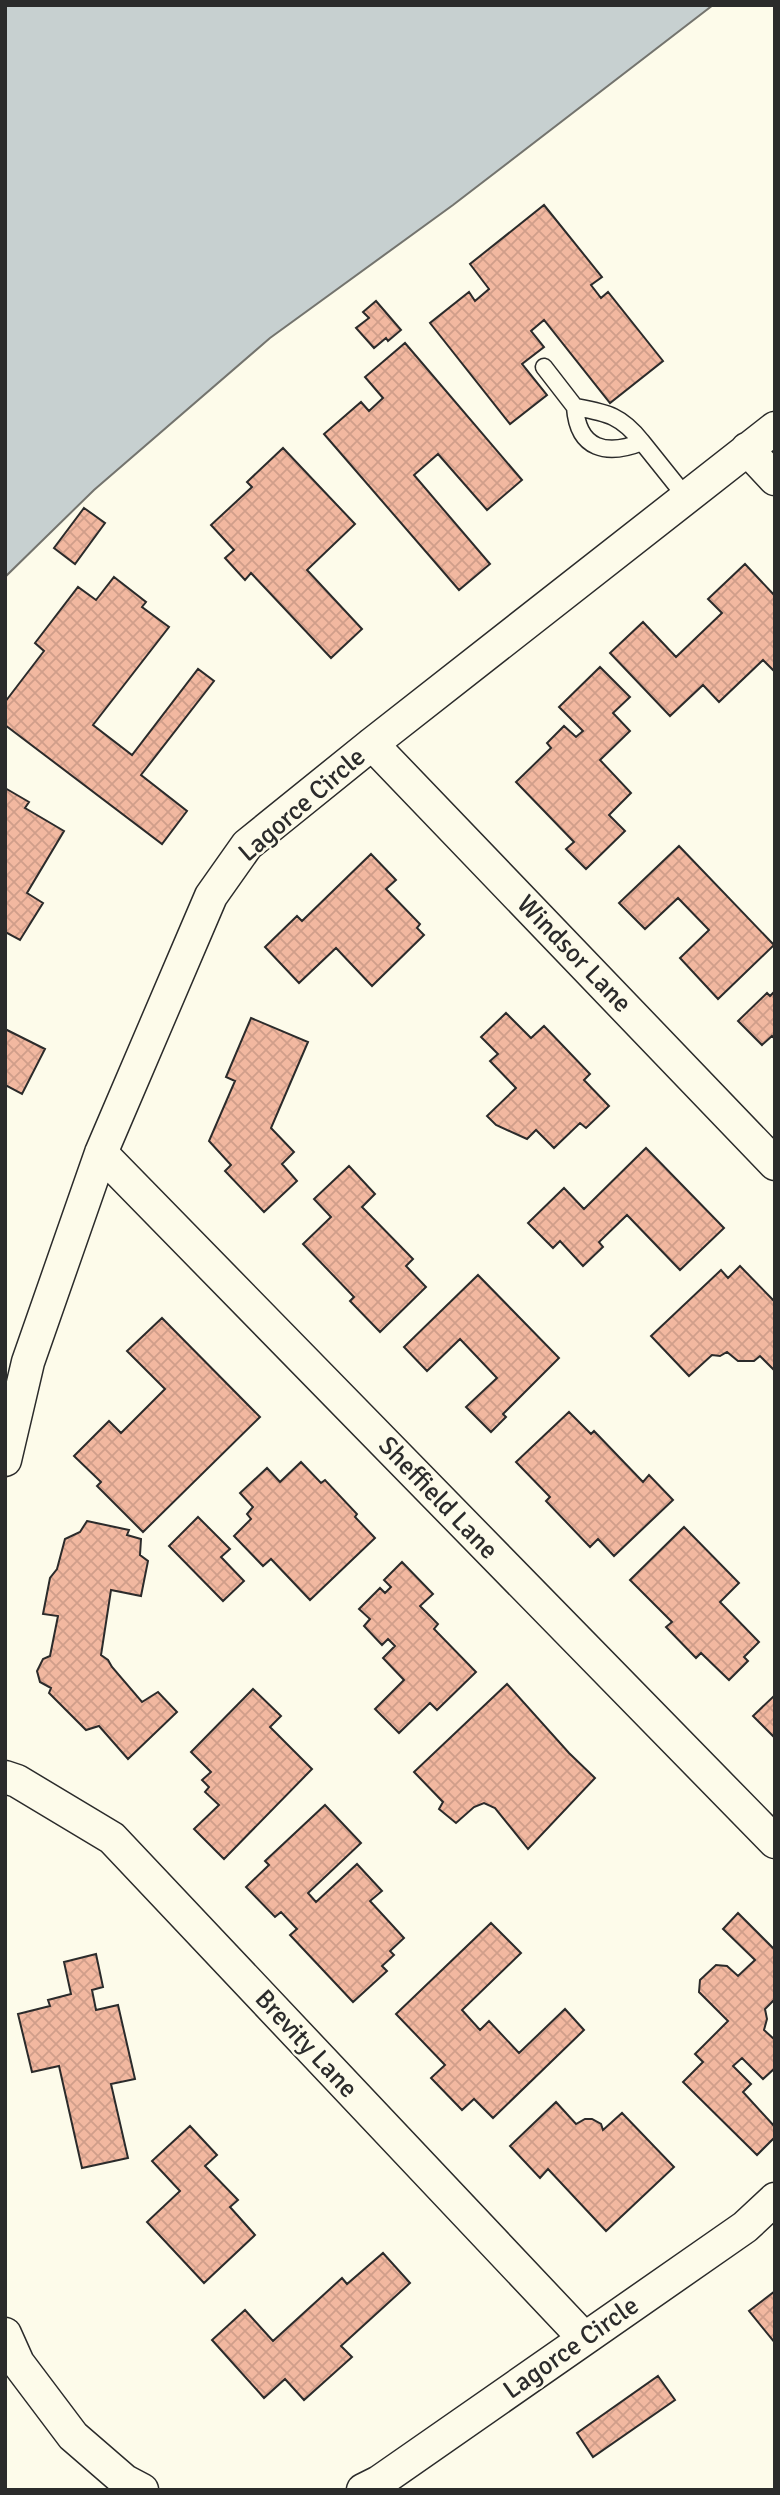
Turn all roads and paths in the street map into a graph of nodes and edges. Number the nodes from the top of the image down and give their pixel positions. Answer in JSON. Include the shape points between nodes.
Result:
{"nodes":[{"id":1,"x":544,"y":367,"type":"dead end"},
{"id":2,"x":575,"y":407,"type":"junction"},
{"id":3,"x":775,"y":428,"type":"edge"},
{"id":4,"x":642,"y":442,"type":"junction"},
{"id":5,"x":747,"y":449,"type":"junction"},
{"id":6,"x":775,"y":479,"type":"edge"},
{"id":7,"x":687,"y":497,"type":"junction"},
{"id":8,"x":372,"y":744,"type":"junction"},
{"id":9,"x":100,"y":1153,"type":"junction"},
{"id":10,"x":775,"y":1164,"type":"edge"},
{"id":11,"x":5,"y":1460,"type":"edge"},
{"id":12,"x":5,"y":1777,"type":"edge"},
{"id":13,"x":775,"y":1842,"type":"edge"},
{"id":14,"x":775,"y":2199,"type":"edge"},
{"id":15,"x":5,"y":2334,"type":"edge"},
{"id":16,"x":584,"y":2338,"type":"junction"},
{"id":17,"x":142,"y":2490,"type":"edge"},
{"id":18,"x":363,"y":2490,"type":"edge"}],
"edges":[{"from":1,"to":2,"type":"lane"},
{"from":2,"to":4,"type":"lane","via":[[620,419]]},
{"from":2,"to":4,"type":"lane","via":[[576,426],[595,446],[627,448]]},
{"from":3,"to":5,"type":"street","name":"Lagorce Circle"},
{"from":4,"to":7,"type":"lane"},
{"from":5,"to":6,"type":"street"},
{"from":5,"to":7,"type":"street","name":"Lagorce Circle"},
{"from":7,"to":8,"type":"street","name":"Lagorce Circle"},
{"from":8,"to":9,"type":"street","name":"Lagorce Circle","via":[[247,845],[211,896]]},
{"from":8,"to":10,"type":"street","name":"Windsor Lane"},
{"from":9,"to":11,"type":"street","name":"Lagorce Circle","via":[[28,1362]]},
{"from":9,"to":13,"type":"street","name":"Sheffield Lane"},
{"from":12,"to":16,"type":"street","name":"Brevity Lane","via":[[112,1838]]},
{"from":14,"to":16,"type":"street","name":"Lagorce Circle","via":[[745,2227]]},
{"from":15,"to":17,"type":"street","via":[[18,2363],[73,2436]]},
{"from":16,"to":18,"type":"street","name":"Lagorce Circle"}]}
